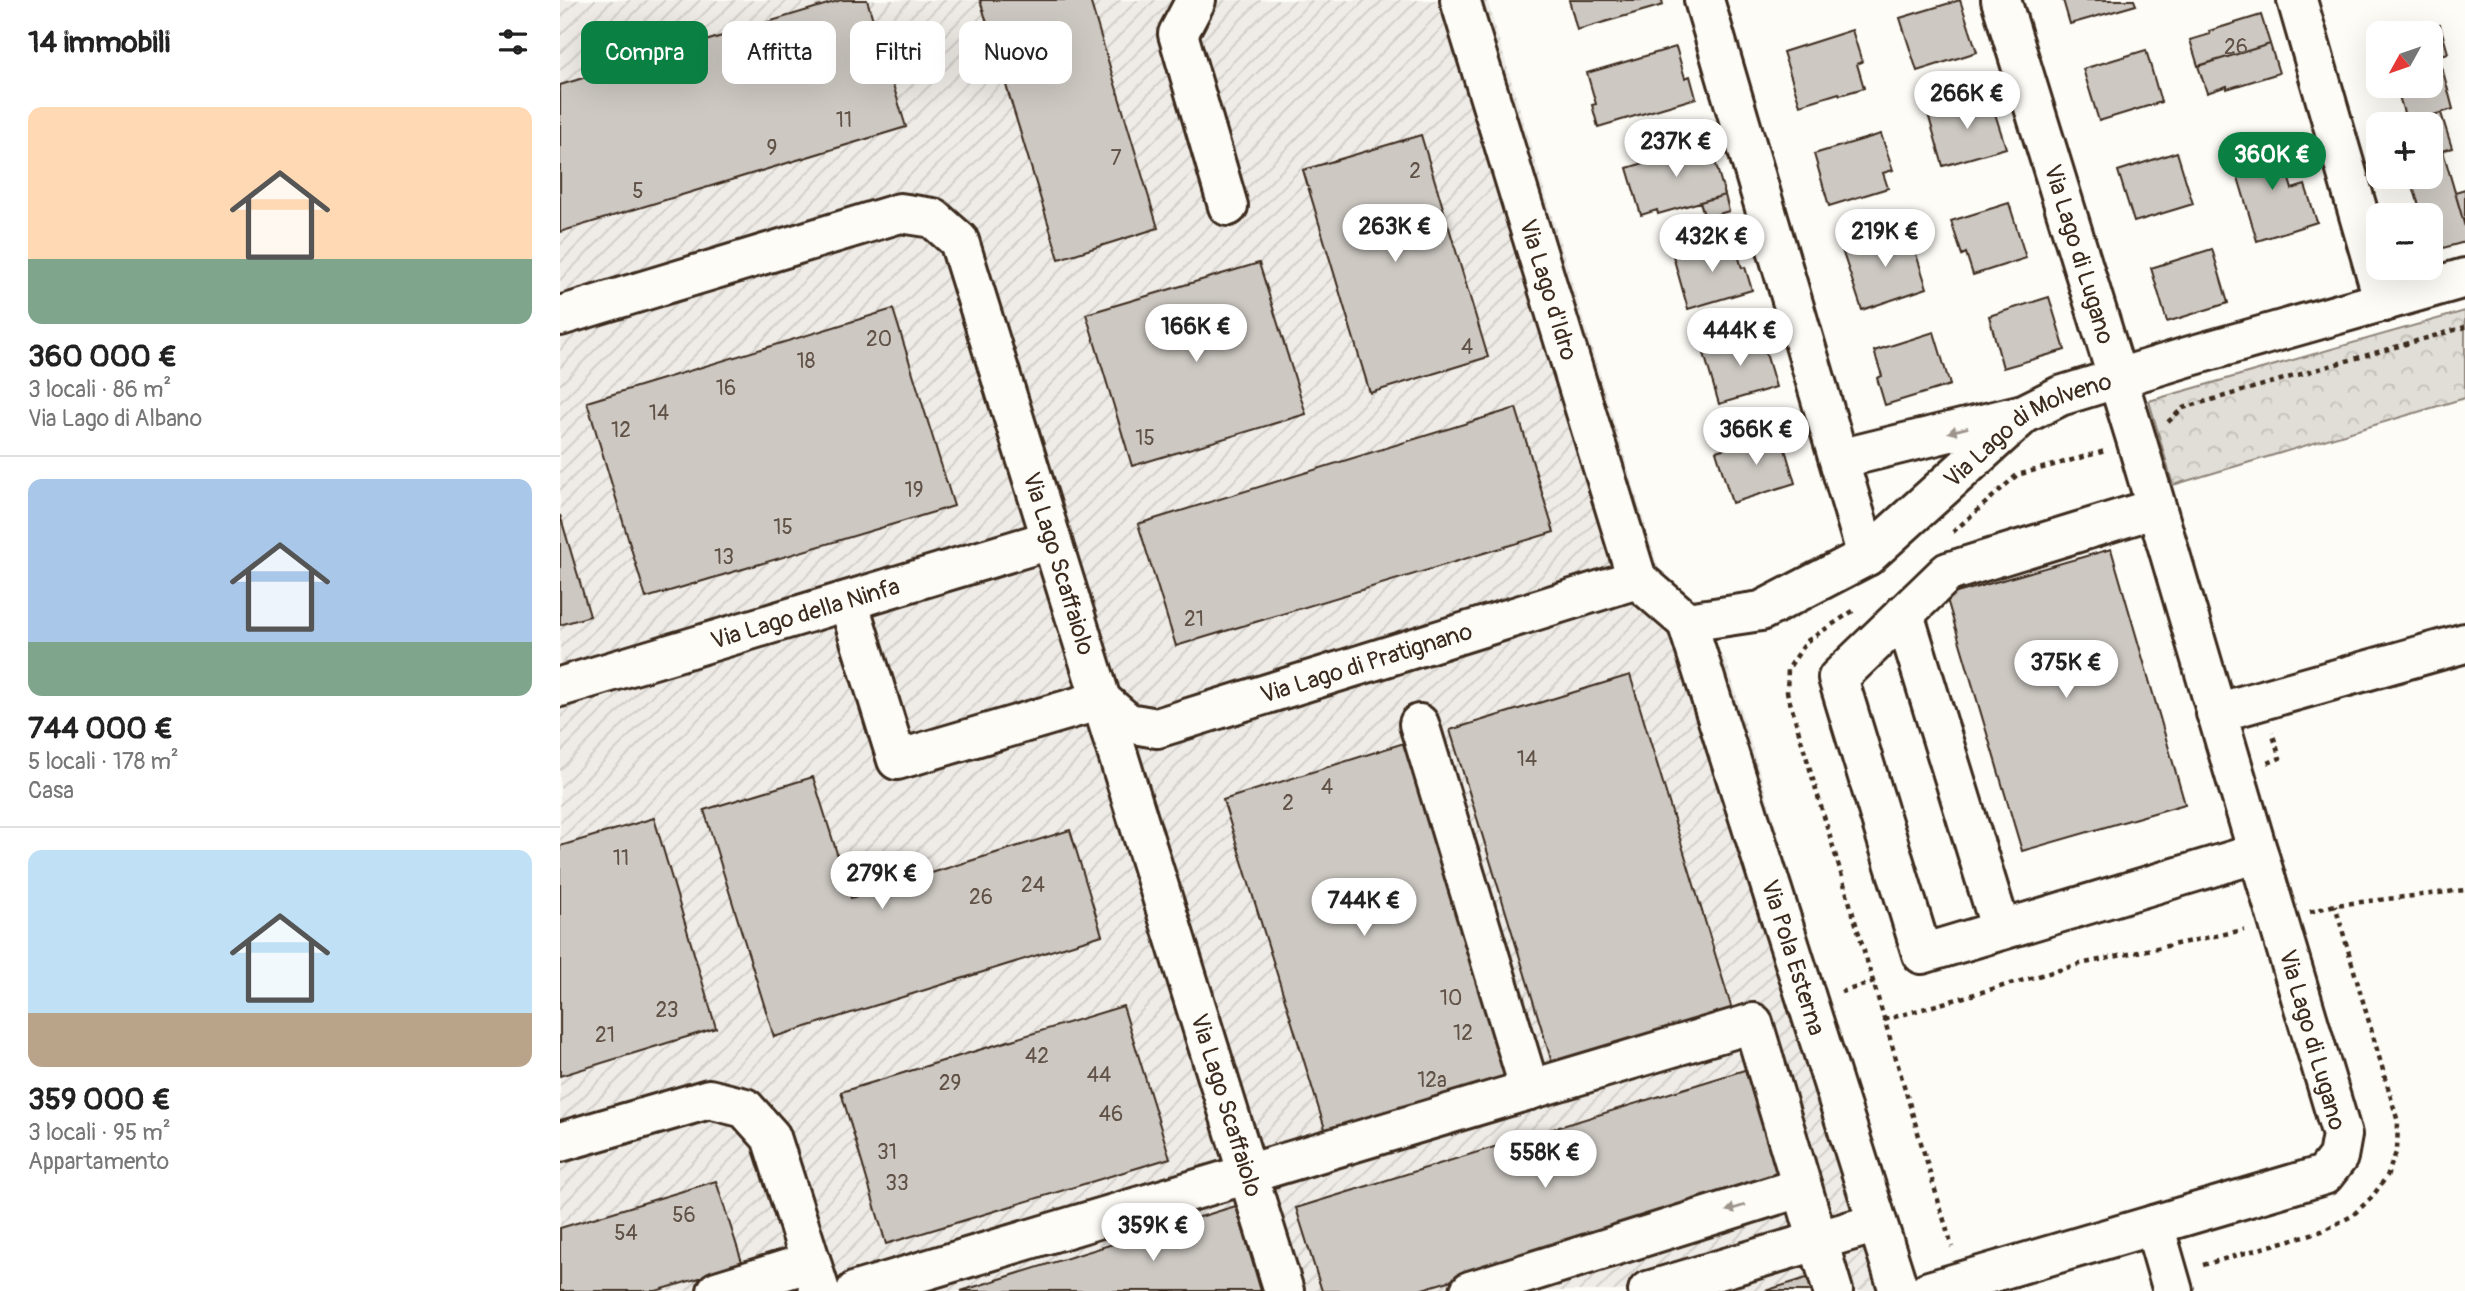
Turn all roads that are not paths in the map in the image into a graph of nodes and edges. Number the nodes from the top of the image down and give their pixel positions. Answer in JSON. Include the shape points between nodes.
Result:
{"nodes":[{"id":1,"x":1196,"y":0,"type":"edge"},
{"id":2,"x":1460,"y":0,"type":"edge"},
{"id":3,"x":1703,"y":0,"type":"edge"},
{"id":4,"x":2001,"y":0,"type":"edge"},
{"id":5,"x":2297,"y":0,"type":"edge"},
{"id":6,"x":1228,"y":206,"type":"dead end"},
{"id":7,"x":2465,"y":278,"type":"edge"},
{"id":8,"x":2384,"y":302,"type":"junction"},
{"id":9,"x":560,"y":316,"type":"edge"},
{"id":10,"x":2116,"y":379,"type":"junction"},
{"id":11,"x":2024,"y":414,"type":"junction"},
{"id":12,"x":1839,"y":459,"type":"junction"},
{"id":13,"x":2156,"y":508,"type":"junction"},
{"id":14,"x":1050,"y":540,"type":"junction"},
{"id":15,"x":1867,"y":556,"type":"junction"},
{"id":16,"x":1637,"y":579,"type":"junction"},
{"id":17,"x":848,"y":601,"type":"junction"},
{"id":18,"x":1905,"y":614,"type":"junction"},
{"id":19,"x":1687,"y":622,"type":"junction"},
{"id":20,"x":2465,"y":643,"type":"edge"},
{"id":21,"x":560,"y":687,"type":"edge"},
{"id":22,"x":1101,"y":700,"type":"junction"},
{"id":23,"x":2216,"y":713,"type":"junction"},
{"id":24,"x":1419,"y":724,"type":"dead end"},
{"id":25,"x":2258,"y":853,"type":"junction"},
{"id":26,"x":2001,"y":930,"type":"junction"},
{"id":27,"x":1530,"y":1090,"type":"junction"},
{"id":28,"x":560,"y":1142,"type":"edge"},
{"id":29,"x":1247,"y":1174,"type":"junction"},
{"id":30,"x":1802,"y":1187,"type":"junction"},
{"id":31,"x":1877,"y":1223,"type":"junction"},
{"id":32,"x":2154,"y":1225,"type":"junction"},
{"id":33,"x":1818,"y":1240,"type":"junction"},
{"id":34,"x":816,"y":1277,"type":"edge"},
{"id":35,"x":1946,"y":1286,"type":"edge"},
{"id":36,"x":717,"y":1291,"type":"edge"},
{"id":37,"x":856,"y":1291,"type":"edge"},
{"id":38,"x":1284,"y":1291,"type":"edge"},
{"id":39,"x":1470,"y":1291,"type":"edge"},
{"id":40,"x":1648,"y":1291,"type":"edge"},
{"id":41,"x":1833,"y":1291,"type":"edge"},
{"id":42,"x":1899,"y":1291,"type":"edge"},
{"id":43,"x":2173,"y":1291,"type":"edge"}],
"edges":[{"from":1,"to":6,"type":"street","via":[[1178,34]]},
{"from":2,"to":16,"type":"street","name":"Via Lago d'Idro"},
{"from":3,"to":12,"type":"street"},
{"from":4,"to":10,"type":"street","name":"Via Lago di Lugano"},
{"from":5,"to":8,"type":"street"},
{"from":7,"to":8,"type":"street","name":"Via Lago di Molveno"},
{"from":8,"to":10,"type":"street","name":"Via Lago di Molveno"},
{"from":9,"to":14,"type":"street","name":"Via Lago Scaffaiolo","via":[[900,213],[933,218],[959,241]]},
{"from":10,"to":11,"type":"street","name":"Via Lago di Molveno","via":[[2060,396]]},
{"from":10,"to":13,"type":"street","name":"Via Lago di Lugano"},
{"from":11,"to":12,"type":"street","one_way":true},
{"from":11,"to":15,"type":"street","name":"Via Lago di Molveno"},
{"from":12,"to":15,"type":"street"},
{"from":13,"to":18,"type":"street","via":[[1948,572]]},
{"from":13,"to":23,"type":"street","name":"Via Lago di Lugano"},
{"from":14,"to":17,"type":"street","name":"Via Lago della Ninfa"},
{"from":14,"to":22,"type":"street","name":"Via Lago Scaffaiolo"},
{"from":15,"to":19,"type":"street","name":"Via Lago di Molveno","via":[[1761,611]]},
{"from":16,"to":19,"type":"street"},
{"from":16,"to":22,"type":"street","name":"Via Lago di Pratignano","via":[[1157,728],[1128,723]]},
{"from":17,"to":21,"type":"street","name":"Via Lago della Ninfa"},
{"from":17,"to":22,"type":"street","via":[[897,760]]},
{"from":18,"to":26,"type":"street"},
{"from":18,"to":26,"type":"street","via":[[1838,678],[1922,954]]},
{"from":19,"to":31,"type":"street","name":"Via Pola Esterna"},
{"from":20,"to":23,"type":"street"},
{"from":22,"to":29,"type":"street","name":"Via Lago Scaffaiolo"},
{"from":23,"to":25,"type":"street","name":"Via Lago di Lugano"},
{"from":24,"to":27,"type":"street"},
{"from":25,"to":26,"type":"street"},
{"from":25,"to":32,"type":"street","name":"Via Lago di Lugano","via":[[2342,1135],[2338,1157],[2324,1175]]},
{"from":27,"to":29,"type":"street"},
{"from":27,"to":30,"type":"street","via":[[1753,1023]]},
{"from":28,"to":34,"type":"street","via":[[709,1099],[745,1108],[771,1137]]},
{"from":29,"to":37,"type":"street"},
{"from":29,"to":38,"type":"street","name":"Via Lago Scaffaiolo"},
{"from":30,"to":33,"type":"street"},
{"from":30,"to":39,"type":"street","one_way":true},
{"from":31,"to":33,"type":"street"},
{"from":31,"to":42,"type":"street","name":"Via Pola Esterna"},
{"from":32,"to":35,"type":"street","name":"Via Lago di Lugano"},
{"from":32,"to":43,"type":"street"},
{"from":33,"to":40,"type":"street"},
{"from":33,"to":41,"type":"street"},
{"from":34,"to":36,"type":"street"}]}
